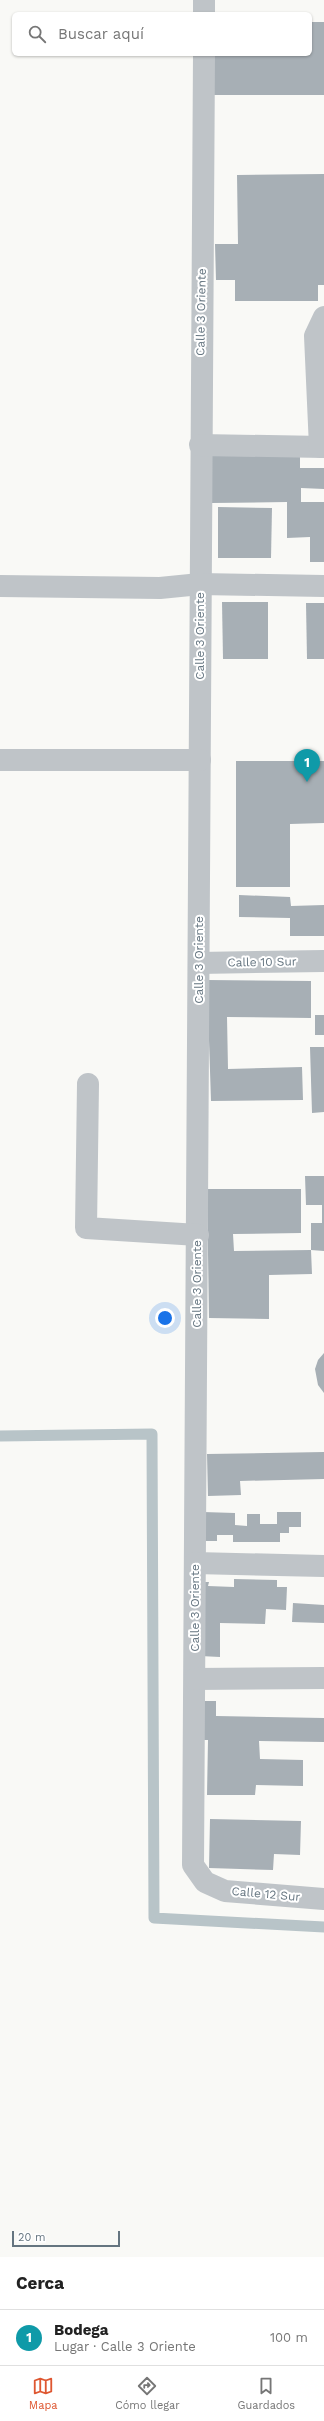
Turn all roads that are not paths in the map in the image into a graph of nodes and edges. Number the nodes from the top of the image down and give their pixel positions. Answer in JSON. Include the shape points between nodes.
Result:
{"nodes":[{"id":1,"x":204,"y":0,"type":"edge"},
{"id":2,"x":204,"y":12,"type":"edge"},
{"id":3,"x":204,"y":56,"type":"edge"},
{"id":4,"x":324,"y":317,"type":"edge"},
{"id":5,"x":200,"y":445,"type":"junction"},
{"id":6,"x":322,"y":447,"type":"edge"},
{"id":7,"x":200,"y":584,"type":"junction"},
{"id":8,"x":0,"y":586,"type":"edge"},
{"id":9,"x":324,"y":586,"type":"edge"},
{"id":10,"x":0,"y":760,"type":"edge"},
{"id":11,"x":200,"y":760,"type":"junction"},
{"id":12,"x":324,"y":961,"type":"edge"},
{"id":13,"x":200,"y":963,"type":"junction"},
{"id":14,"x":88,"y":1084,"type":"dead end"},
{"id":15,"x":198,"y":1235,"type":"junction"},
{"id":16,"x":195,"y":1563,"type":"junction"},
{"id":17,"x":324,"y":1566,"type":"edge"},
{"id":18,"x":324,"y":1678,"type":"edge"},
{"id":19,"x":195,"y":1679,"type":"junction"},
{"id":20,"x":193,"y":1865,"type":"joint"},
{"id":21,"x":324,"y":1899,"type":"edge"}],
"edges":[{"from":1,"to":2,"type":"street"},
{"from":3,"to":5,"type":"street","name":"Calle 3 Oriente"},
{"from":4,"to":6,"type":"street","via":[[315,336]]},
{"from":5,"to":6,"type":"street"},
{"from":5,"to":7,"type":"street","name":"Calle 3 Oriente"},
{"from":7,"to":8,"type":"street","via":[[160,588]]},
{"from":7,"to":9,"type":"street"},
{"from":7,"to":11,"type":"street","name":"Calle 3 Oriente"},
{"from":10,"to":11,"type":"street"},
{"from":11,"to":13,"type":"street","name":"Calle 3 Oriente"},
{"from":12,"to":13,"type":"street","name":"Calle 10 Sur"},
{"from":13,"to":15,"type":"street","name":"Calle 3 Oriente"},
{"from":14,"to":15,"type":"street","via":[[86,1228]]},
{"from":15,"to":16,"type":"street","name":"Calle 3 Oriente"},
{"from":16,"to":17,"type":"street"},
{"from":16,"to":19,"type":"street","name":"Calle 3 Oriente"},
{"from":18,"to":19,"type":"street"},
{"from":19,"to":20,"type":"street","name":"Calle 3 Oriente"},
{"from":20,"to":21,"type":"street","name":"Calle 12 Sur","via":[[206,1882],[225,1890]]}]}
